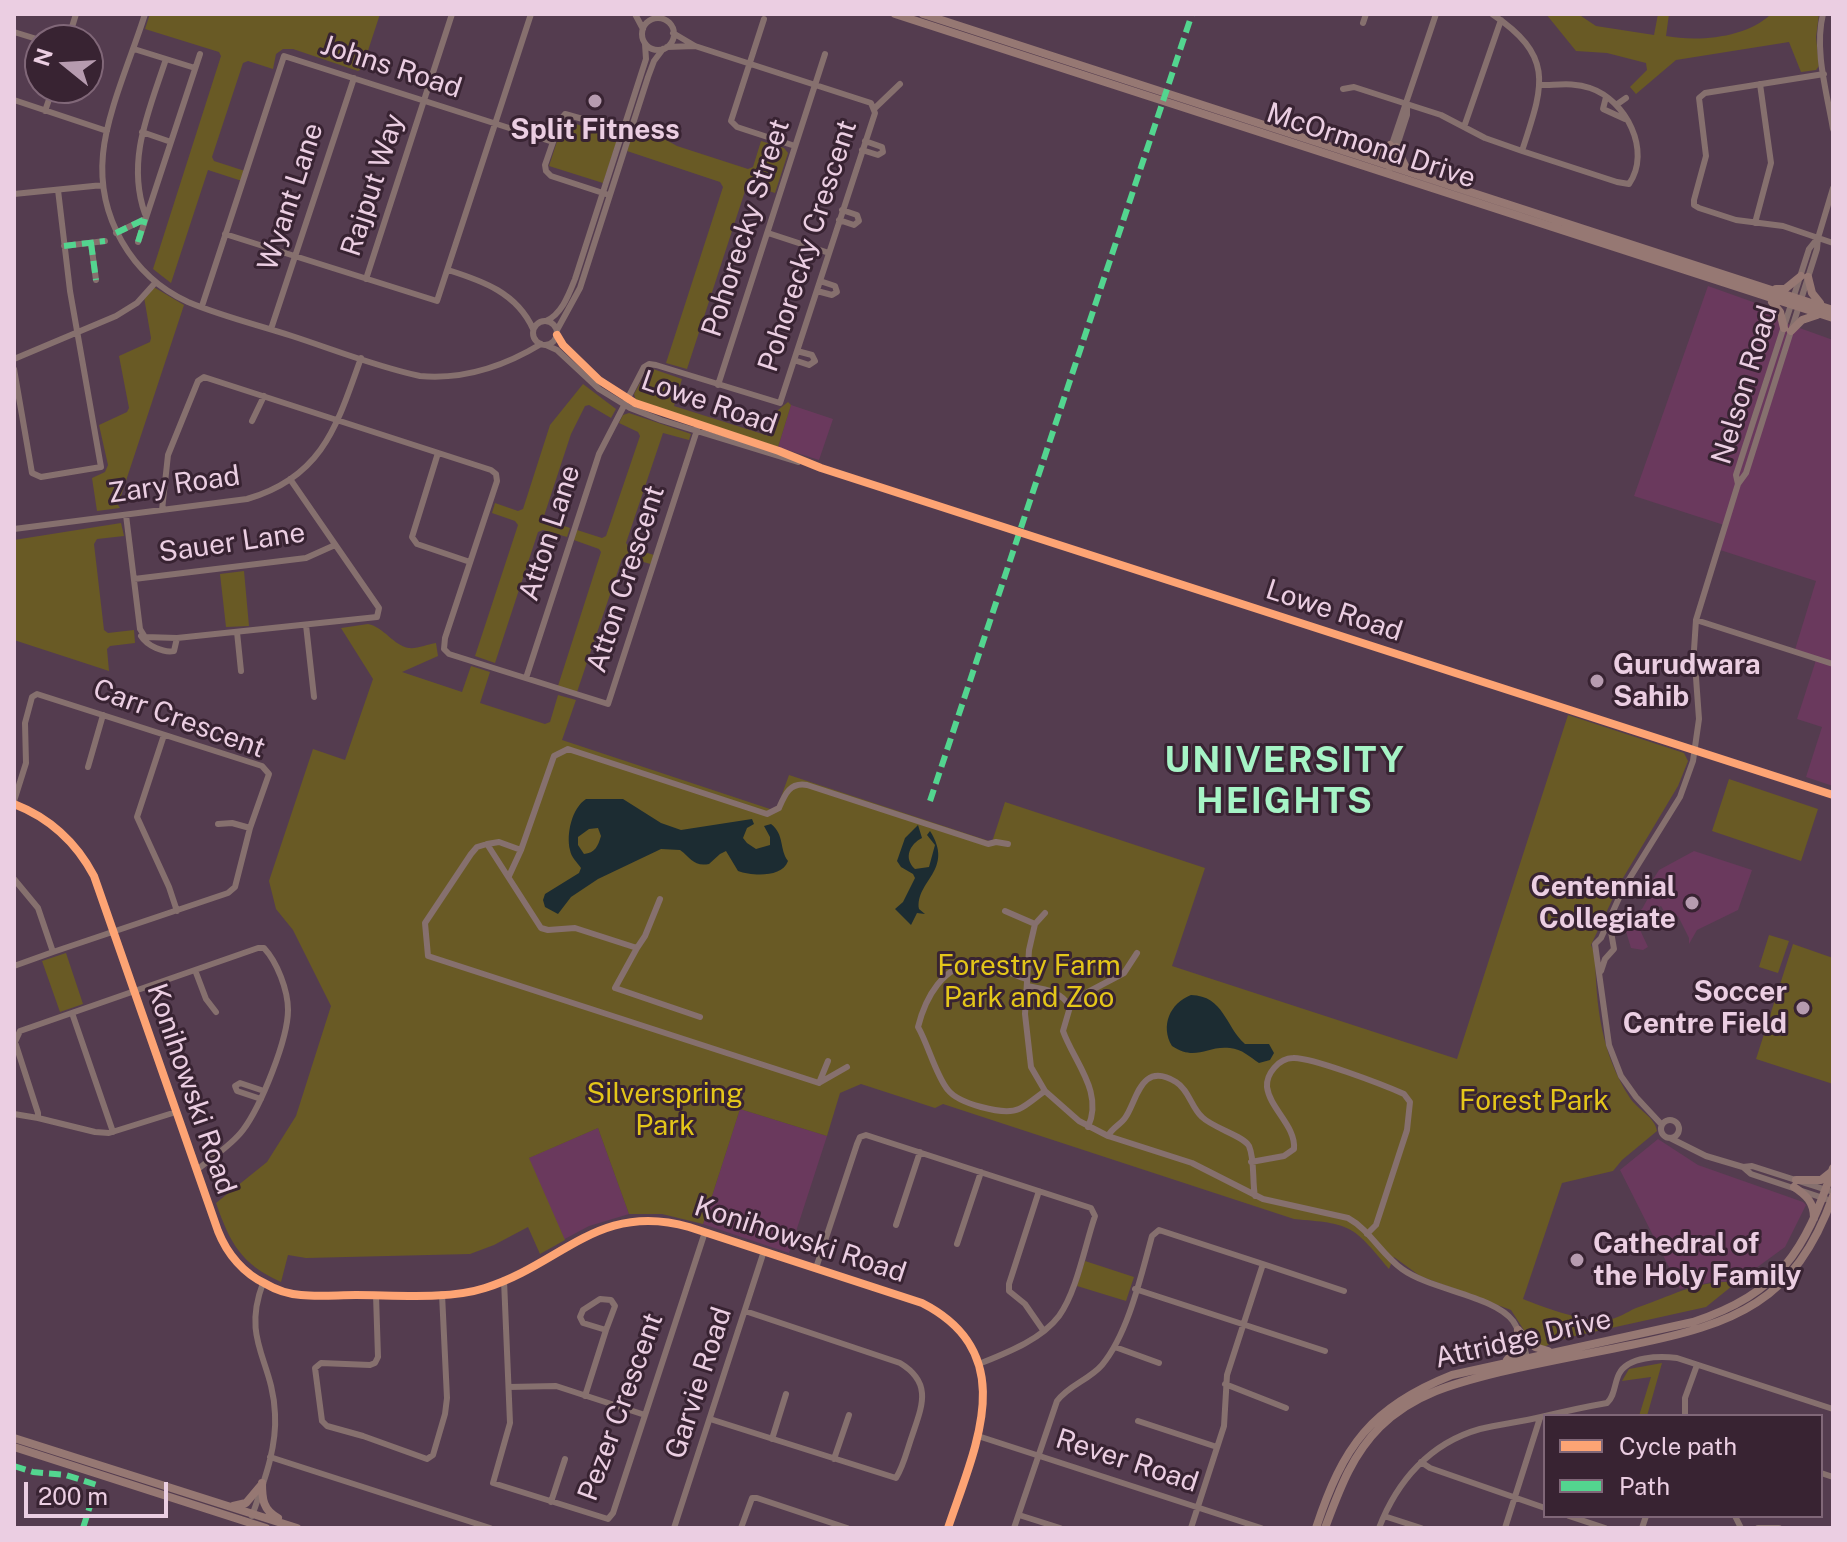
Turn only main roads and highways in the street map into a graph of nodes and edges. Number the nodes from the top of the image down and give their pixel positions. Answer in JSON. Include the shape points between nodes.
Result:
{"nodes":[{"id":1,"x":895,"y":14,"type":"edge"},
{"id":2,"x":923,"y":14,"type":"edge"},
{"id":3,"x":1364,"y":157,"type":"junction"},
{"id":4,"x":1386,"y":169,"type":"junction"},
{"id":5,"x":1407,"y":171,"type":"junction"},
{"id":6,"x":1766,"y":293,"type":"junction"},
{"id":7,"x":1826,"y":310,"type":"edge"},
{"id":8,"x":1833,"y":318,"type":"edge"},
{"id":9,"x":1832,"y":1170,"type":"edge"},
{"id":10,"x":1830,"y":1196,"type":"edge"},
{"id":11,"x":1829,"y":1217,"type":"edge"},
{"id":12,"x":1813,"y":1223,"type":"junction"},
{"id":13,"x":1553,"y":1353,"type":"junction"},
{"id":14,"x":1505,"y":1362,"type":"junction"},
{"id":15,"x":1528,"y":1362,"type":"junction"},
{"id":16,"x":14,"y":1438,"type":"edge"},
{"id":17,"x":14,"y":1447,"type":"edge"},
{"id":18,"x":228,"y":1506,"type":"junction"},
{"id":19,"x":252,"y":1518,"type":"junction"},
{"id":20,"x":1315,"y":1525,"type":"edge"},
{"id":21,"x":295,"y":1527,"type":"edge"},
{"id":22,"x":266,"y":1528,"type":"edge"},
{"id":23,"x":1325,"y":1528,"type":"edge"}],
"edges":[{"from":1,"to":4,"type":"main road","name":"McOrmond Drive"},
{"from":2,"to":3,"type":"main road","name":"McOrmond Drive"},
{"from":3,"to":4,"type":"main road","name":"McOrmond Drive"},
{"from":3,"to":5,"type":"main road","via":[[1393,146]]},
{"from":4,"to":5,"type":"main road","name":"McOrmond Drive"},
{"from":4,"to":6,"type":"main road","name":"McOrmond Drive"},
{"from":5,"to":6,"type":"main road","name":"McOrmond Drive"},
{"from":6,"to":7,"type":"main road","name":"McOrmond Drive"},
{"from":6,"to":7,"type":"main road","via":[[1805,276]]},
{"from":6,"to":7,"type":"main road","via":[[1787,330]]},
{"from":7,"to":8,"type":"main road","name":"McOrmond Drive"},
{"from":9,"to":10,"type":"main road","name":"Attridge Drive"},
{"from":9,"to":12,"type":"main road","via":[[1821,1180],[1795,1183],[1814,1209]]},
{"from":10,"to":11,"type":"main road","name":"Attridge Drive"},
{"from":10,"to":12,"type":"main road","name":"Attridge Drive"},
{"from":11,"to":15,"type":"main road","name":"Attridge Drive","via":[[1790,1275],[1740,1314],[1688,1332]]},
{"from":12,"to":13,"type":"main road","name":"Attridge Drive","via":[[1778,1274],[1739,1303],[1693,1322]]},
{"from":13,"to":14,"type":"main road","via":[[1535,1347],[1518,1330],[1518,1348]]},
{"from":13,"to":15,"type":"main road","name":"Attridge Drive"},
{"from":14,"to":15,"type":"main road","name":"Attridge Drive"},
{"from":14,"to":20,"type":"main road","name":"Attridge Drive","via":[[1420,1388],[1378,1417],[1350,1449]]},
{"from":15,"to":23,"type":"main road","name":"Attridge Drive","via":[[1423,1396],[1391,1417],[1348,1469]]},
{"from":16,"to":18,"type":"main road"},
{"from":17,"to":19,"type":"main road"},
{"from":18,"to":19,"type":"main road"},
{"from":18,"to":21,"type":"main road","via":[[246,1503],[262,1483],[268,1512]]},
{"from":19,"to":21,"type":"main road"},
{"from":19,"to":22,"type":"main road"}]}
